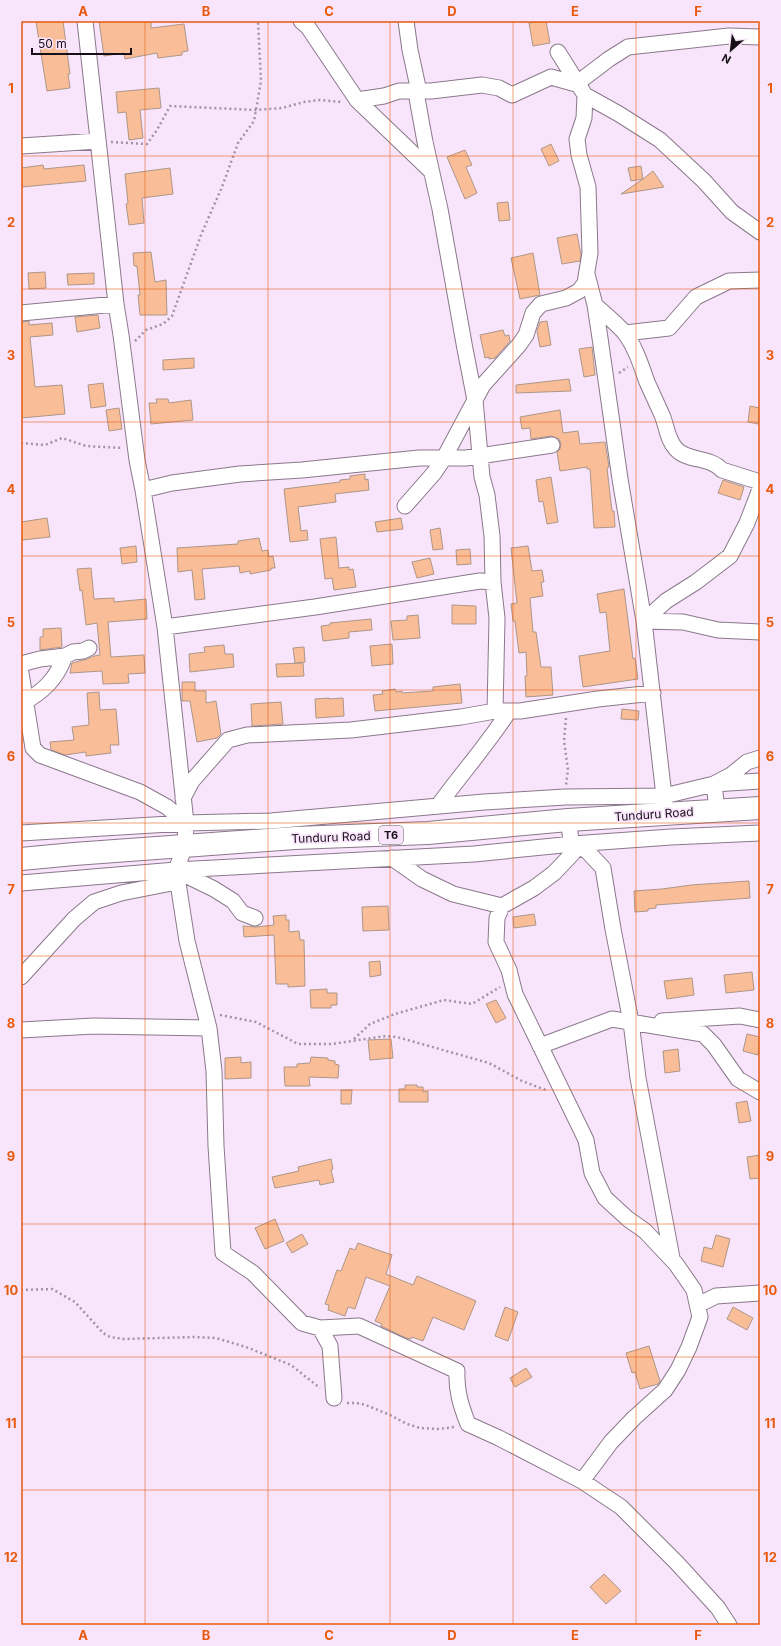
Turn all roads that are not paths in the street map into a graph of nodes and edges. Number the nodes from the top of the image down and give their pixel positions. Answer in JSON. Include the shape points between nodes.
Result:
{"nodes":[{"id":1,"x":85,"y":21,"type":"edge"},
{"id":2,"x":301,"y":21,"type":"edge"},
{"id":3,"x":406,"y":21,"type":"edge"},
{"id":4,"x":760,"y":37,"type":"edge"},
{"id":5,"x":558,"y":52,"type":"dead end"},
{"id":6,"x":580,"y":90,"type":"junction"},
{"id":7,"x":418,"y":92,"type":"junction"},
{"id":8,"x":357,"y":100,"type":"junction"},
{"id":9,"x":98,"y":141,"type":"junction"},
{"id":10,"x":21,"y":146,"type":"edge"},
{"id":11,"x":431,"y":171,"type":"junction"},
{"id":12,"x":760,"y":232,"type":"edge"},
{"id":13,"x":587,"y":274,"type":"junction"},
{"id":14,"x":760,"y":280,"type":"edge"},
{"id":15,"x":116,"y":304,"type":"junction"},
{"id":16,"x":595,"y":305,"type":"junction"},
{"id":17,"x":21,"y":313,"type":"edge"},
{"id":18,"x":625,"y":333,"type":"junction"},
{"id":19,"x":475,"y":400,"type":"junction"},
{"id":20,"x":552,"y":445,"type":"dead end"},
{"id":21,"x":480,"y":455,"type":"junction"},
{"id":22,"x":444,"y":458,"type":"junction"},
{"id":23,"x":760,"y":482,"type":"edge"},
{"id":24,"x":760,"y":489,"type":"edge"},
{"id":25,"x":143,"y":490,"type":"junction"},
{"id":26,"x":405,"y":506,"type":"dead end"},
{"id":27,"x":493,"y":582,"type":"junction"},
{"id":28,"x":644,"y":621,"type":"junction"},
{"id":29,"x":165,"y":628,"type":"junction"},
{"id":30,"x":760,"y":632,"type":"edge"},
{"id":31,"x":90,"y":648,"type":"dead end"},
{"id":32,"x":65,"y":656,"type":"junction"},
{"id":33,"x":21,"y":664,"type":"edge"},
{"id":34,"x":21,"y":673,"type":"edge"},
{"id":35,"x":653,"y":693,"type":"junction"},
{"id":36,"x":23,"y":702,"type":"edge"},
{"id":37,"x":502,"y":711,"type":"junction"},
{"id":38,"x":760,"y":758,"type":"edge"},
{"id":39,"x":760,"y":781,"type":"edge"},
{"id":40,"x":714,"y":784,"type":"junction"},
{"id":41,"x":183,"y":798,"type":"junction"},
{"id":42,"x":665,"y":805,"type":"junction"},
{"id":43,"x":438,"y":806,"type":"junction"},
{"id":44,"x":760,"y":808,"type":"edge"},
{"id":45,"x":716,"y":810,"type":"junction"},
{"id":46,"x":568,"y":820,"type":"junction"},
{"id":47,"x":186,"y":823,"type":"junction"},
{"id":48,"x":21,"y":833,"type":"edge"},
{"id":49,"x":760,"y":833,"type":"edge"},
{"id":50,"x":573,"y":844,"type":"junction"},
{"id":51,"x":185,"y":846,"type":"junction"},
{"id":52,"x":392,"y":858,"type":"junction"},
{"id":53,"x":21,"y":859,"type":"edge"},
{"id":54,"x":176,"y":876,"type":"junction"},
{"id":55,"x":21,"y":883,"type":"edge"},
{"id":56,"x":502,"y":906,"type":"junction"},
{"id":57,"x":255,"y":918,"type":"dead end"},
{"id":58,"x":21,"y":977,"type":"edge"},
{"id":59,"x":760,"y":1020,"type":"edge"},
{"id":60,"x":632,"y":1022,"type":"junction"},
{"id":61,"x":209,"y":1028,"type":"junction"},
{"id":62,"x":21,"y":1030,"type":"edge"},
{"id":63,"x":540,"y":1046,"type":"junction"},
{"id":64,"x":760,"y":1092,"type":"edge"},
{"id":65,"x":672,"y":1259,"type":"junction"},
{"id":66,"x":760,"y":1293,"type":"edge"},
{"id":67,"x":698,"y":1305,"type":"junction"},
{"id":68,"x":320,"y":1328,"type":"junction"},
{"id":69,"x":334,"y":1398,"type":"road end"},
{"id":70,"x":582,"y":1481,"type":"junction"},
{"id":71,"x":730,"y":1625,"type":"edge"}],
"edges":[{"from":1,"to":9,"type":"street"},
{"from":2,"to":8,"type":"street","via":[[308,27]]},
{"from":3,"to":7,"type":"street"},
{"from":4,"to":6,"type":"street","via":[[728,36],[628,47],[609,59]]},
{"from":5,"to":6,"type":"street"},
{"from":6,"to":7,"type":"street","via":[[551,77],[512,95],[499,88],[482,85]]},
{"from":6,"to":12,"type":"street","via":[[660,140],[704,181],[732,212]]},
{"from":6,"to":13,"type":"street","via":[[584,118],[577,139],[588,187],[590,253]]},
{"from":7,"to":8,"type":"street","via":[[399,92]]},
{"from":7,"to":11,"type":"street"},
{"from":8,"to":11,"type":"street"},
{"from":9,"to":10,"type":"street"},
{"from":9,"to":15,"type":"street"},
{"from":11,"to":19,"type":"street"},
{"from":13,"to":16,"type":"street"},
{"from":13,"to":19,"type":"street","via":[[585,283],[579,291],[566,298],[541,304],[533,313],[526,335],[487,378]]},
{"from":14,"to":18,"type":"street","via":[[729,281],[696,297],[669,328]]},
{"from":15,"to":17,"type":"street"},
{"from":15,"to":25,"type":"street"},
{"from":16,"to":18,"type":"street"},
{"from":16,"to":28,"type":"street","via":[[621,486]]},
{"from":18,"to":23,"type":"street","via":[[662,416],[667,435],[676,449],[686,457],[704,460],[722,470]]},
{"from":19,"to":21,"type":"street"},
{"from":19,"to":22,"type":"street"},
{"from":20,"to":21,"type":"street"},
{"from":21,"to":22,"type":"street"},
{"from":21,"to":27,"type":"street","via":[[492,536]]},
{"from":22,"to":25,"type":"street","via":[[240,474]]},
{"from":22,"to":26,"type":"street"},
{"from":24,"to":28,"type":"street","via":[[747,523],[730,556],[666,601]]},
{"from":25,"to":29,"type":"street"},
{"from":27,"to":29,"type":"street","via":[[480,581]]},
{"from":27,"to":37,"type":"street"},
{"from":28,"to":30,"type":"street","via":[[683,622],[718,630]]},
{"from":28,"to":35,"type":"street"},
{"from":29,"to":41,"type":"street"},
{"from":31,"to":32,"type":"street"},
{"from":32,"to":33,"type":"street"},
{"from":32,"to":36,"type":"street","via":[[59,672],[50,683]]},
{"from":34,"to":36,"type":"street"},
{"from":35,"to":37,"type":"street","via":[[520,711]]},
{"from":35,"to":42,"type":"street"},
{"from":36,"to":47,"type":"street","via":[[33,748],[40,755],[140,792],[167,807]]},
{"from":37,"to":41,"type":"street","via":[[351,730],[247,735],[228,740],[192,781]]},
{"from":37,"to":43,"type":"street","via":[[493,736]]},
{"from":38,"to":40,"type":"street","via":[[747,762]]},
{"from":39,"to":40,"type":"street"},
{"from":40,"to":42,"type":"street"},
{"from":40,"to":45,"type":"street"},
{"from":41,"to":47,"type":"street"},
{"from":42,"to":43,"type":"street","via":[[565,797]]},
{"from":42,"to":45,"type":"highway","name":"Tunduru Road","number":"T6"},
{"from":42,"to":46,"type":"highway","name":"Tunduru Road","number":"T6"},
{"from":43,"to":47,"type":"street","via":[[271,820]]},
{"from":44,"to":45,"type":"highway","name":"Tunduru Road","number":"T6"},
{"from":46,"to":50,"type":"street"},
{"from":46,"to":51,"type":"highway","name":"Tunduru Road","number":"T6","via":[[428,833],[295,838]]},
{"from":47,"to":48,"type":"street"},
{"from":47,"to":51,"type":"street"},
{"from":49,"to":50,"type":"street"},
{"from":50,"to":52,"type":"street","via":[[474,854]]},
{"from":50,"to":56,"type":"street","via":[[573,853],[554,874]]},
{"from":50,"to":60,"type":"street","via":[[587,851],[603,868]]},
{"from":51,"to":53,"type":"highway","name":"Tunduru Road","number":"T6"},
{"from":51,"to":54,"type":"street"},
{"from":52,"to":54,"type":"street"},
{"from":52,"to":56,"type":"street","via":[[422,880],[453,894]]},
{"from":54,"to":55,"type":"street"},
{"from":54,"to":57,"type":"street","via":[[214,889],[233,901],[242,914]]},
{"from":54,"to":58,"type":"street","via":[[94,902],[74,919]]},
{"from":54,"to":61,"type":"street","via":[[187,940]]},
{"from":56,"to":63,"type":"street","via":[[497,918],[496,942],[509,970],[515,994]]},
{"from":59,"to":60,"type":"street","via":[[740,1016]]},
{"from":60,"to":63,"type":"street","via":[[612,1019]]},
{"from":60,"to":64,"type":"street","via":[[703,1034],[738,1079]]},
{"from":60,"to":65,"type":"street","via":[[638,1078]]},
{"from":61,"to":62,"type":"street","via":[[94,1026]]},
{"from":61,"to":68,"type":"street","via":[[214,1071],[223,1253],[254,1273],[302,1323]]},
{"from":63,"to":65,"type":"street","via":[[586,1140],[592,1173],[605,1198],[645,1231]]},
{"from":65,"to":67,"type":"street","via":[[694,1290]]},
{"from":66,"to":67,"type":"street","via":[[716,1296]]},
{"from":67,"to":70,"type":"street","via":[[700,1317],[689,1347],[665,1390],[611,1442]]},
{"from":68,"to":69,"type":"street","via":[[330,1346]]},
{"from":68,"to":70,"type":"street","via":[[359,1326],[457,1371],[456,1386],[468,1424]]},
{"from":70,"to":71,"type":"street","via":[[621,1507],[682,1569]]}]}
